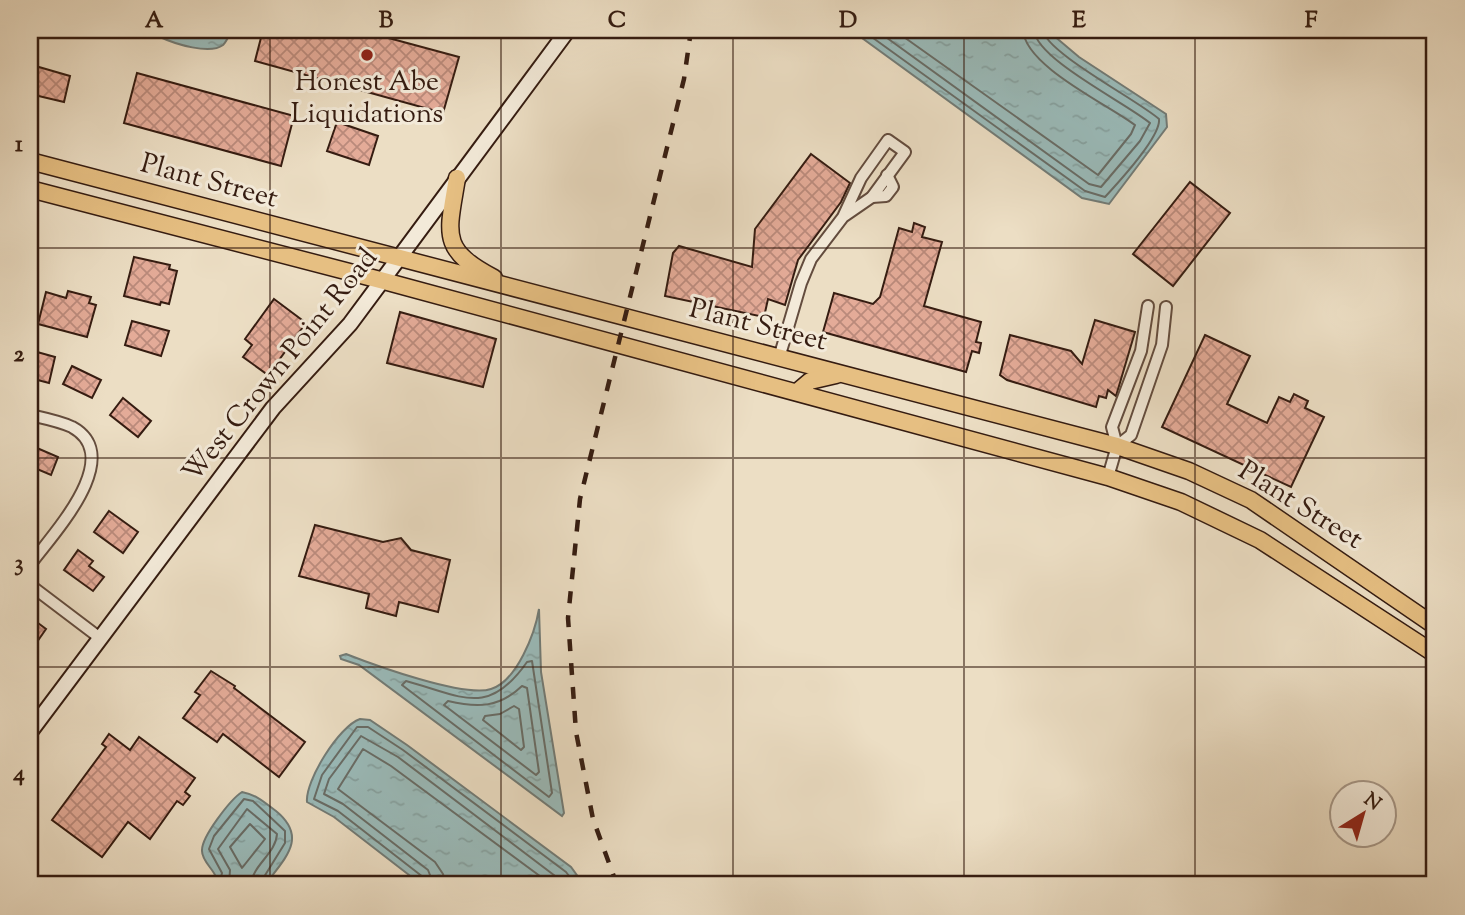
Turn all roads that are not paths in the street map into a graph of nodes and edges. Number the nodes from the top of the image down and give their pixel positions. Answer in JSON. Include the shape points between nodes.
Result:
{"nodes":[{"id":1,"x":568,"y":30,"type":"edge"},
{"id":2,"x":30,"y":161,"type":"edge"},
{"id":3,"x":457,"y":178,"type":"junction"},
{"id":4,"x":30,"y":189,"type":"edge"},
{"id":5,"x":843,"y":216,"type":"junction"},
{"id":6,"x":399,"y":259,"type":"junction"},
{"id":7,"x":384,"y":281,"type":"junction"},
{"id":8,"x":522,"y":292,"type":"junction"},
{"id":9,"x":1148,"y":306,"type":"dead end"},
{"id":10,"x":1166,"y":307,"type":"dead end"},
{"id":11,"x":779,"y":358,"type":"junction"},
{"id":12,"x":842,"y":374,"type":"junction"},
{"id":13,"x":739,"y":377,"type":"junction"},
{"id":14,"x":797,"y":392,"type":"junction"},
{"id":15,"x":30,"y":415,"type":"edge"},
{"id":16,"x":1117,"y":446,"type":"junction"},
{"id":17,"x":1108,"y":477,"type":"junction"},
{"id":18,"x":30,"y":565,"type":"edge"},
{"id":19,"x":30,"y":585,"type":"edge"},
{"id":20,"x":1435,"y":626,"type":"edge"},
{"id":21,"x":100,"y":638,"type":"junction"},
{"id":22,"x":1435,"y":654,"type":"edge"},
{"id":23,"x":30,"y":732,"type":"edge"}],
"edges":[{"from":1,"to":3,"type":"street","name":"West Crown Point Road"},
{"from":2,"to":6,"type":"main road","name":"Plant Street"},
{"from":3,"to":6,"type":"street","name":"West Crown Point Road"},
{"from":3,"to":8,"type":"main road","via":[[450,223],[454,246],[469,265]]},
{"from":4,"to":7,"type":"main road","name":"Plant Street"},
{"from":5,"to":5,"type":"street","via":[[861,178],[888,140],[905,152],[872,197]]},
{"from":5,"to":11,"type":"street","via":[[811,258]]},
{"from":6,"to":7,"type":"street","name":"West Crown Point Road"},
{"from":6,"to":8,"type":"main road","name":"Plant Street"},
{"from":7,"to":13,"type":"main road","name":"Plant Street"},
{"from":7,"to":21,"type":"street","name":"West Crown Point Road","via":[[337,341],[274,408]]},
{"from":8,"to":11,"type":"main road","name":"Plant Street"},
{"from":9,"to":16,"type":"street","via":[[1141,351],[1112,428]]},
{"from":10,"to":16,"type":"street","via":[[1162,345],[1132,435]]},
{"from":11,"to":12,"type":"main road","name":"Plant Street"},
{"from":11,"to":13,"type":"main road","via":[[767,373]]},
{"from":12,"to":14,"type":"main road","via":[[822,376]]},
{"from":12,"to":16,"type":"main road","name":"Plant Street"},
{"from":13,"to":14,"type":"main road","name":"Plant Street"},
{"from":14,"to":17,"type":"main road","name":"Plant Street"},
{"from":15,"to":18,"type":"street","via":[[74,428],[88,444],[93,460],[90,481]]},
{"from":16,"to":17,"type":"street"},
{"from":16,"to":20,"type":"main road","name":"Plant Street","via":[[1189,471],[1251,500]]},
{"from":17,"to":22,"type":"main road","name":"Plant Street","via":[[1181,502],[1260,540]]},
{"from":19,"to":21,"type":"street"},
{"from":21,"to":23,"type":"street","name":"West Crown Point Road"}]}
